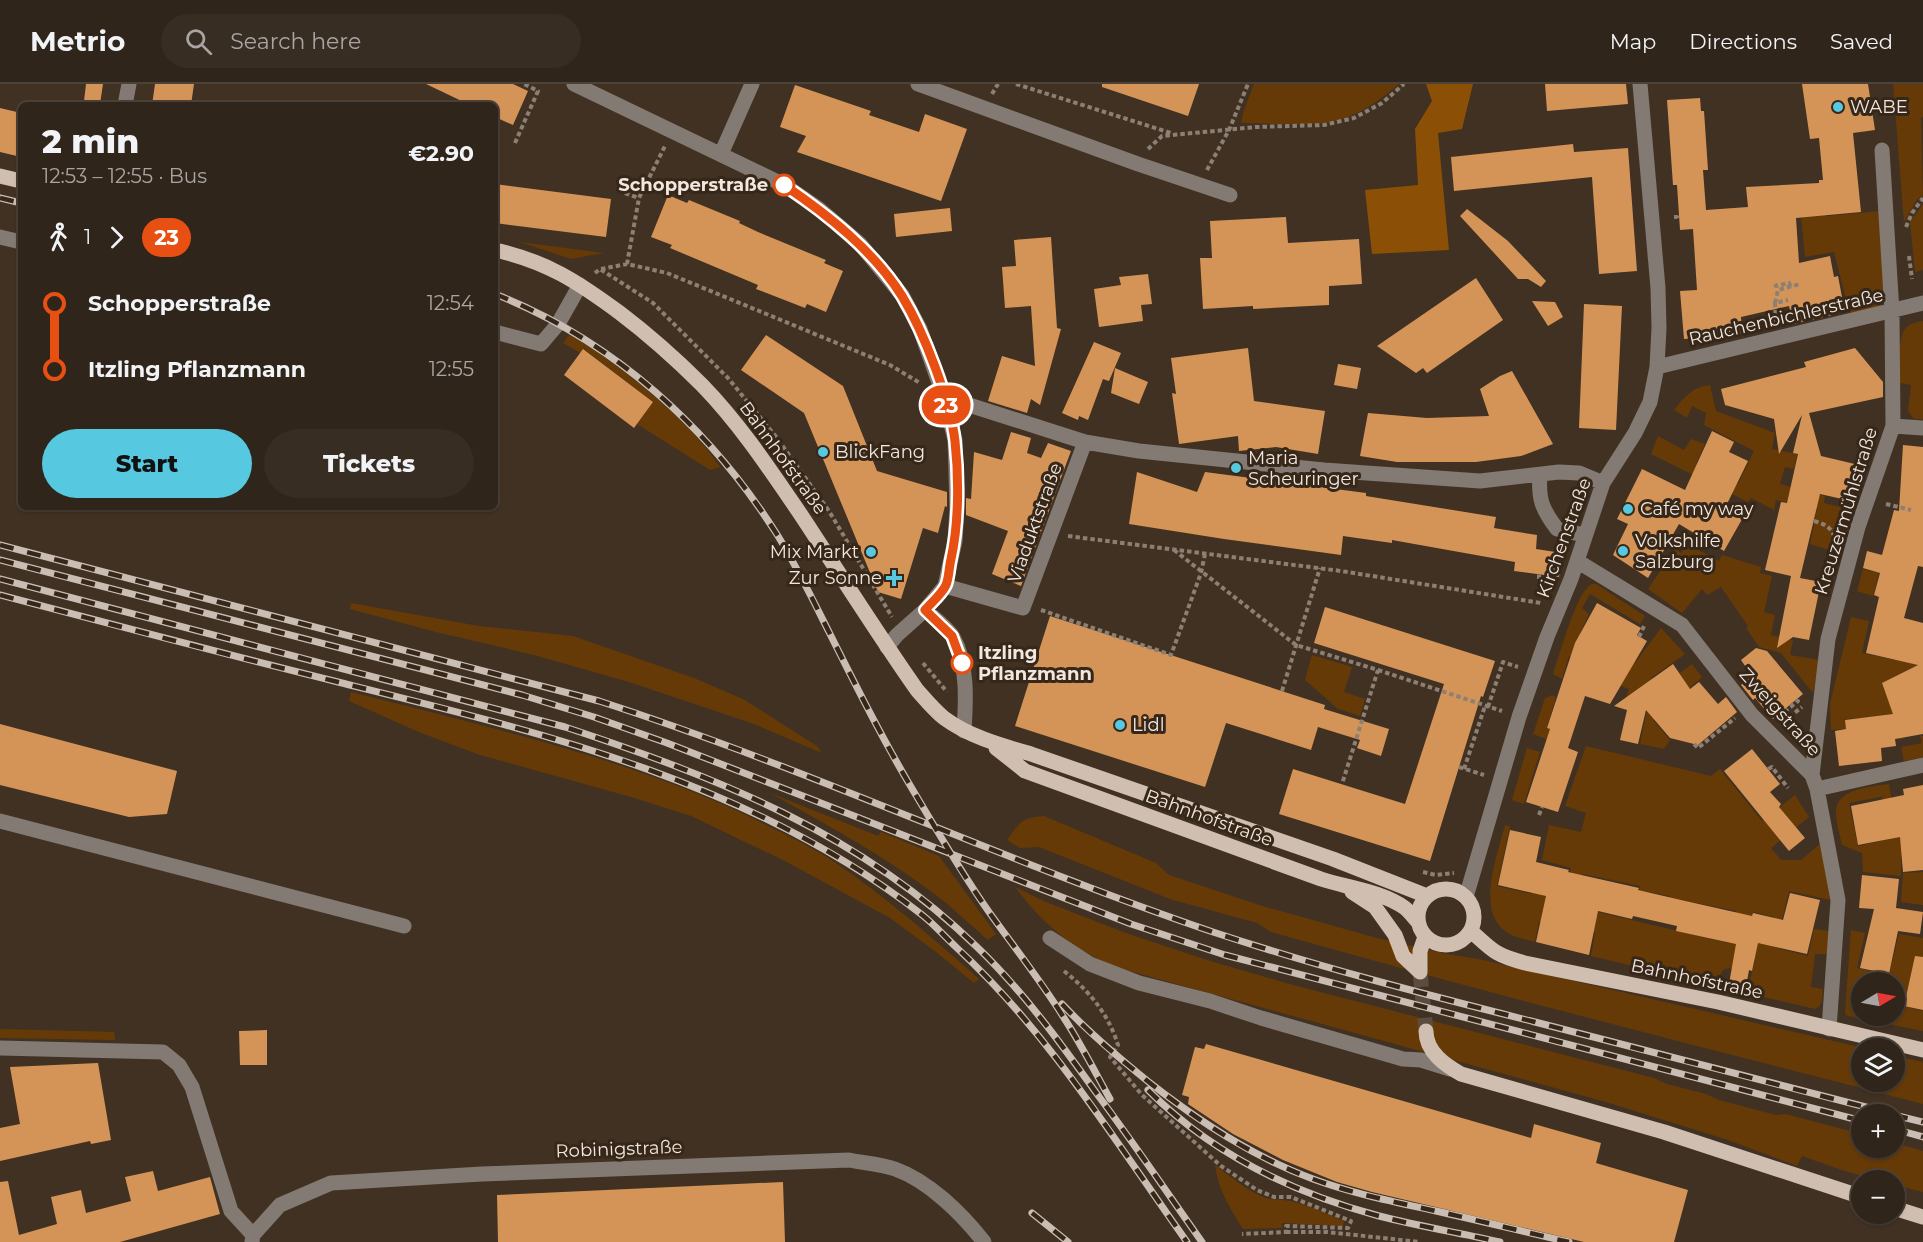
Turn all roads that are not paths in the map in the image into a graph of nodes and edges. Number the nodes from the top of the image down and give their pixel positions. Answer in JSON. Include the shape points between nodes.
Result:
{"nodes":[{"id":1,"x":129,"y":84,"type":"edge"},
{"id":2,"x":574,"y":84,"type":"edge"},
{"id":3,"x":752,"y":84,"type":"edge"},
{"id":4,"x":918,"y":84,"type":"edge"},
{"id":5,"x":1640,"y":84,"type":"edge"},
{"id":6,"x":126,"y":102,"type":"edge"},
{"id":7,"x":1882,"y":150,"type":"dead end"},
{"id":8,"x":721,"y":154,"type":"junction"},
{"id":9,"x":0,"y":176,"type":"edge"},
{"id":10,"x":18,"y":180,"type":"edge"},
{"id":11,"x":1230,"y":195,"type":"dead end"},
{"id":12,"x":0,"y":237,"type":"edge"},
{"id":13,"x":18,"y":241,"type":"edge"},
{"id":14,"x":498,"y":251,"type":"edge"},
{"id":15,"x":580,"y":285,"type":"junction"},
{"id":16,"x":1923,"y":303,"type":"edge"},
{"id":17,"x":1892,"y":312,"type":"junction"},
{"id":18,"x":498,"y":333,"type":"edge"},
{"id":19,"x":1657,"y":367,"type":"junction"},
{"id":20,"x":944,"y":397,"type":"junction"},
{"id":21,"x":1893,"y":426,"type":"junction"},
{"id":22,"x":1923,"y":428,"type":"edge"},
{"id":23,"x":1085,"y":442,"type":"junction"},
{"id":24,"x":1540,"y":474,"type":"junction"},
{"id":25,"x":1603,"y":483,"type":"junction"},
{"id":26,"x":1584,"y":535,"type":"junction"},
{"id":27,"x":1577,"y":561,"type":"junction"},
{"id":28,"x":945,"y":586,"type":"junction"},
{"id":29,"x":925,"y":610,"type":"junction"},
{"id":30,"x":887,"y":647,"type":"junction"},
{"id":31,"x":964,"y":731,"type":"junction"},
{"id":32,"x":989,"y":742,"type":"junction"},
{"id":33,"x":1923,"y":765,"type":"edge"},
{"id":34,"x":1815,"y":782,"type":"junction"},
{"id":35,"x":0,"y":821,"type":"edge"},
{"id":36,"x":1343,"y":887,"type":"junction"},
{"id":37,"x":1427,"y":896,"type":"junction"},
{"id":38,"x":1467,"y":897,"type":"junction"},
{"id":39,"x":1418,"y":922,"type":"junction"},
{"id":40,"x":404,"y":926,"type":"dead end"},
{"id":41,"x":1471,"y":931,"type":"junction"},
{"id":42,"x":1425,"y":937,"type":"junction"},
{"id":43,"x":1050,"y":938,"type":"dead end"},
{"id":44,"x":1829,"y":1029,"type":"junction"},
{"id":45,"x":1426,"y":1034,"type":"joint"},
{"id":46,"x":0,"y":1048,"type":"edge"},
{"id":47,"x":1923,"y":1050,"type":"edge"},
{"id":48,"x":1403,"y":1059,"type":"junction"},
{"id":49,"x":1453,"y":1070,"type":"junction"},
{"id":50,"x":1851,"y":1193,"type":"edge"},
{"id":51,"x":1905,"y":1211,"type":"edge"},
{"id":52,"x":1923,"y":1217,"type":"edge"},
{"id":53,"x":252,"y":1239,"type":"edge"},
{"id":54,"x":984,"y":1242,"type":"edge"}],
"edges":[{"from":1,"to":6,"type":"street"},
{"from":2,"to":8,"type":"street"},
{"from":3,"to":8,"type":"street"},
{"from":4,"to":11,"type":"street"},
{"from":5,"to":19,"type":"street","name":"Kirchenstraße","via":[[1658,288]]},
{"from":7,"to":17,"type":"street","name":"Kreuzermühlstraße"},
{"from":8,"to":20,"type":"street","via":[[784,185],[860,244],[902,295],[920,329]]},
{"from":9,"to":10,"type":"main road"},
{"from":12,"to":13,"type":"street"},
{"from":14,"to":15,"type":"main road","name":"Bahnhofstraße","via":[[529,258]]},
{"from":15,"to":18,"type":"street","via":[[558,324],[541,344]]},
{"from":15,"to":30,"type":"main road","name":"Bahnhofstraße","via":[[643,331],[703,386],[729,416],[774,475]]},
{"from":16,"to":17,"type":"street","name":"Rauchenbichlerstraße"},
{"from":17,"to":19,"type":"street","name":"Rauchenbichlerstraße"},
{"from":17,"to":21,"type":"street","name":"Kreuzermühlstraße"},
{"from":19,"to":25,"type":"street","name":"Kirchenstraße","via":[[1650,402]]},
{"from":20,"to":23,"type":"street"},
{"from":20,"to":28,"type":"street","via":[[955,440],[957,508],[955,541]]},
{"from":21,"to":22,"type":"street"},
{"from":21,"to":34,"type":"street","name":"Kreuzermühlstraße","via":[[1858,527],[1828,639]]},
{"from":23,"to":24,"type":"street","via":[[1324,471],[1480,481]]},
{"from":23,"to":28,"type":"street","name":"Viaduktstraße","via":[[1023,608]]},
{"from":24,"to":25,"type":"street","via":[[1579,472]]},
{"from":24,"to":26,"type":"street","via":[[1544,512],[1557,529]]},
{"from":25,"to":26,"type":"street","name":"Kirchenstraße"},
{"from":26,"to":27,"type":"street","name":"Kirchenstraße"},
{"from":27,"to":34,"type":"street","name":"Zweigstraße","via":[[1682,625],[1747,708]]},
{"from":27,"to":38,"type":"street","name":"Kirchenstraße","via":[[1519,717]]},
{"from":28,"to":29,"type":"street"},
{"from":29,"to":30,"type":"street"},
{"from":29,"to":31,"type":"street","via":[[952,636],[962,663]]},
{"from":30,"to":31,"type":"main road","name":"Bahnhofstraße","via":[[917,690],[942,716]]},
{"from":31,"to":32,"type":"main road","name":"Bahnhofstraße"},
{"from":32,"to":36,"type":"main road","name":"Bahnhofstraße","via":[[1025,771]]},
{"from":32,"to":37,"type":"main road","name":"Bahnhofstraße","via":[[1332,859]]},
{"from":33,"to":34,"type":"street"},
{"from":34,"to":44,"type":"street","via":[[1838,900]]},
{"from":35,"to":40,"type":"street"},
{"from":36,"to":39,"type":"main road","name":"Bahnhofstraße","via":[[1373,892],[1406,909]]},
{"from":36,"to":42,"type":"main road","via":[[1375,907],[1395,935],[1403,956],[1420,972]]},
{"from":37,"to":38,"type":"main road","via":[[1442,888]]},
{"from":37,"to":39,"type":"main road","via":[[1420,903]]},
{"from":38,"to":41,"type":"main road","via":[[1474,914]]},
{"from":39,"to":42,"type":"main road","name":"Bahnhofstraße"},
{"from":41,"to":42,"type":"main road","via":[[1458,943],[1449,945]]},
{"from":41,"to":44,"type":"main road","name":"Bahnhofstraße","via":[[1502,957]]},
{"from":43,"to":48,"type":"street","via":[[1090,964],[1139,982]]},
{"from":44,"to":47,"type":"main road","name":"Bahnhofstraße"},
{"from":45,"to":48,"type":"street","via":[[1418,1053]]},
{"from":45,"to":49,"type":"main road","via":[[1439,1059]]},
{"from":46,"to":53,"type":"street","via":[[163,1052],[179,1065],[192,1088],[231,1211]]},
{"from":48,"to":49,"type":"street","via":[[1422,1060]]},
{"from":49,"to":50,"type":"main road","via":[[1475,1080],[1664,1132]]},
{"from":51,"to":52,"type":"main road"},
{"from":53,"to":54,"type":"street","name":"Robinigstraße","via":[[280,1205],[331,1183],[849,1160],[895,1169],[921,1183],[955,1210]]}]}
